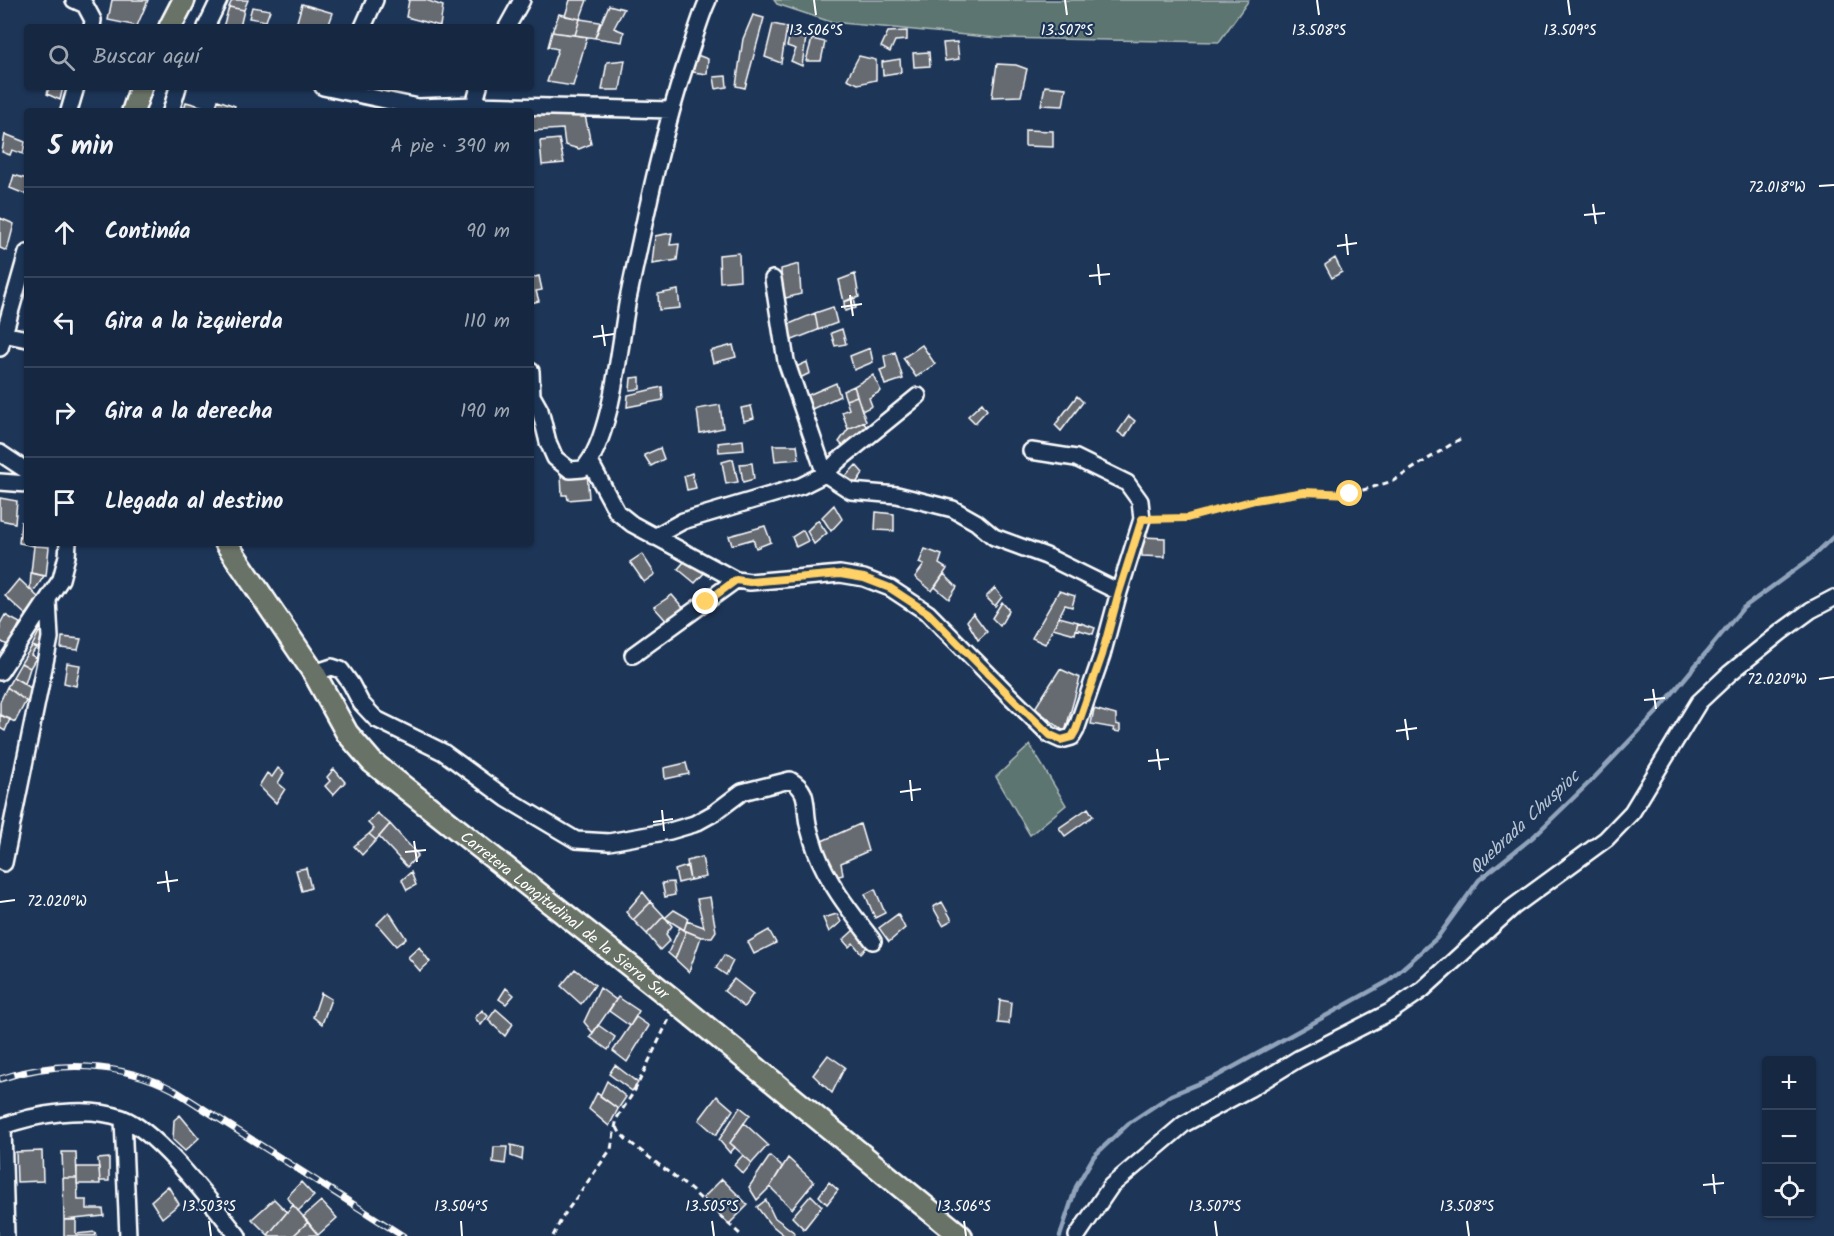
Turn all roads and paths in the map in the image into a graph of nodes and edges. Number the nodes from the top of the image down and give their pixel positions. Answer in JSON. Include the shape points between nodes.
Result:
{"nodes":[{"id":1,"x":74,"y":0,"type":"edge"},
{"id":2,"x":184,"y":0,"type":"edge"},
{"id":3,"x":219,"y":0,"type":"edge"},
{"id":4,"x":375,"y":0,"type":"edge"},
{"id":5,"x":522,"y":0,"type":"edge"},
{"id":6,"x":708,"y":0,"type":"edge"},
{"id":7,"x":92,"y":24,"type":"edge"},
{"id":8,"x":172,"y":24,"type":"edge"},
{"id":9,"x":207,"y":24,"type":"edge"},
{"id":10,"x":364,"y":24,"type":"edge"},
{"id":11,"x":509,"y":24,"type":"edge"},
{"id":12,"x":75,"y":90,"type":"edge"},
{"id":13,"x":140,"y":90,"type":"edge"},
{"id":14,"x":177,"y":90,"type":"edge"},
{"id":15,"x":337,"y":90,"type":"edge"},
{"id":16,"x":478,"y":90,"type":"edge"},
{"id":17,"x":70,"y":108,"type":"edge"},
{"id":18,"x":134,"y":108,"type":"edge"},
{"id":19,"x":172,"y":108,"type":"edge"},
{"id":20,"x":474,"y":108,"type":"edge"},
{"id":21,"x":534,"y":109,"type":"edge"},
{"id":22,"x":671,"y":110,"type":"junction"},
{"id":23,"x":24,"y":264,"type":"edge"},
{"id":24,"x":773,"y":279,"type":"dead end"},
{"id":25,"x":24,"y":339,"type":"edge"},
{"id":26,"x":2,"y":341,"type":"edge"},
{"id":27,"x":918,"y":396,"type":"dead end"},
{"id":28,"x":534,"y":407,"type":"edge"},
{"id":29,"x":538,"y":424,"type":"edge"},
{"id":30,"x":1463,"y":437,"type":"dead end"},
{"id":31,"x":1031,"y":451,"type":"dead end"},
{"id":32,"x":0,"y":453,"type":"edge"},
{"id":33,"x":590,"y":462,"type":"junction"},
{"id":34,"x":24,"y":469,"type":"edge"},
{"id":35,"x":825,"y":474,"type":"junction"},
{"id":36,"x":0,"y":482,"type":"edge"},
{"id":37,"x":24,"y":484,"type":"edge"},
{"id":38,"x":1142,"y":519,"type":"junction"},
{"id":39,"x":654,"y":537,"type":"junction"},
{"id":40,"x":68,"y":546,"type":"edge"},
{"id":41,"x":228,"y":546,"type":"edge"},
{"id":42,"x":736,"y":580,"type":"junction"},
{"id":43,"x":1119,"y":592,"type":"junction"},
{"id":44,"x":1834,"y":598,"type":"edge"},
{"id":45,"x":48,"y":600,"type":"junction"},
{"id":46,"x":633,"y":654,"type":"dead end"},
{"id":47,"x":0,"y":672,"type":"edge"},
{"id":48,"x":314,"y":673,"type":"junction"},
{"id":49,"x":4,"y":863,"type":"dead end"},
{"id":50,"x":873,"y":941,"type":"dead end"},
{"id":51,"x":677,"y":1003,"type":"junction"},
{"id":52,"x":123,"y":1119,"type":"junction"},
{"id":53,"x":616,"y":1125,"type":"junction"},
{"id":54,"x":2,"y":1126,"type":"edge"},
{"id":55,"x":6,"y":1236,"type":"edge"},
{"id":56,"x":128,"y":1236,"type":"edge"},
{"id":57,"x":238,"y":1236,"type":"edge"},
{"id":58,"x":553,"y":1236,"type":"edge"},
{"id":59,"x":742,"y":1236,"type":"edge"},
{"id":60,"x":961,"y":1236,"type":"edge"},
{"id":61,"x":1077,"y":1236,"type":"edge"}],
"edges":[{"from":1,"to":7,"type":"street","via":[[86,5]]},
{"from":2,"to":8,"type":"highway"},
{"from":3,"to":9,"type":"street"},
{"from":4,"to":10,"type":"street"},
{"from":5,"to":11,"type":"street"},
{"from":6,"to":22,"type":"street"},
{"from":12,"to":17,"type":"street"},
{"from":13,"to":18,"type":"highway"},
{"from":14,"to":19,"type":"street"},
{"from":15,"to":20,"type":"street","via":[[418,107]]},
{"from":16,"to":20,"type":"street"},
{"from":21,"to":22,"type":"street"},
{"from":22,"to":33,"type":"street","via":[[604,429]]},
{"from":23,"to":26,"type":"street"},
{"from":24,"to":35,"type":"street","via":[[786,361]]},
{"from":25,"to":26,"type":"street"},
{"from":27,"to":35,"type":"street"},
{"from":28,"to":29,"type":"street"},
{"from":29,"to":33,"type":"street","via":[[555,458],[570,470],[583,469]]},
{"from":30,"to":38,"type":"path","via":[[1393,481],[1350,494],[1304,492],[1187,518]]},
{"from":31,"to":38,"type":"street","via":[[1076,458],[1128,483],[1140,501]]},
{"from":32,"to":34,"type":"street"},
{"from":33,"to":39,"type":"street","via":[[616,512]]},
{"from":35,"to":39,"type":"street","via":[[801,486],[683,521]]},
{"from":35,"to":43,"type":"street","via":[[851,491],[897,495],[953,509],[994,537],[1046,556]]},
{"from":36,"to":37,"type":"street"},
{"from":38,"to":43,"type":"street"},
{"from":39,"to":42,"type":"street"},
{"from":40,"to":45,"type":"street","via":[[61,579]]},
{"from":41,"to":48,"type":"highway","name":"Carretera Longitudinal de la Sierra Sur"},
{"from":42,"to":43,"type":"street","via":[[840,574],[890,588],[928,613],[1050,735],[1061,740],[1072,737],[1076,730]]},
{"from":42,"to":46,"type":"street"},
{"from":44,"to":61,"type":"street","via":[[1781,632],[1700,702],[1632,812],[1606,839],[1513,907],[1422,990],[1184,1124],[1111,1186]]},
{"from":45,"to":47,"type":"street"},
{"from":45,"to":49,"type":"street","via":[[50,638]]},
{"from":48,"to":50,"type":"street","via":[[332,667],[341,670],[360,702],[376,719],[442,752],[507,799],[576,840],[609,842],[694,824],[742,792],[790,780],[803,793],[816,850],[833,889]]},
{"from":48,"to":51,"type":"highway","name":"Carretera Longitudinal de la Sierra Sur","via":[[347,733],[372,762]]},
{"from":51,"to":53,"type":"path"},
{"from":51,"to":60,"type":"highway","name":"Carretera Longitudinal de la Sierra Sur"},
{"from":52,"to":54,"type":"street","via":[[95,1112],[50,1115]]},
{"from":52,"to":56,"type":"street"},
{"from":52,"to":57,"type":"street","via":[[144,1130],[158,1144]]},
{"from":53,"to":58,"type":"path","via":[[611,1149]]},
{"from":53,"to":59,"type":"path","via":[[627,1140]]},
{"from":54,"to":55,"type":"street"}]}
